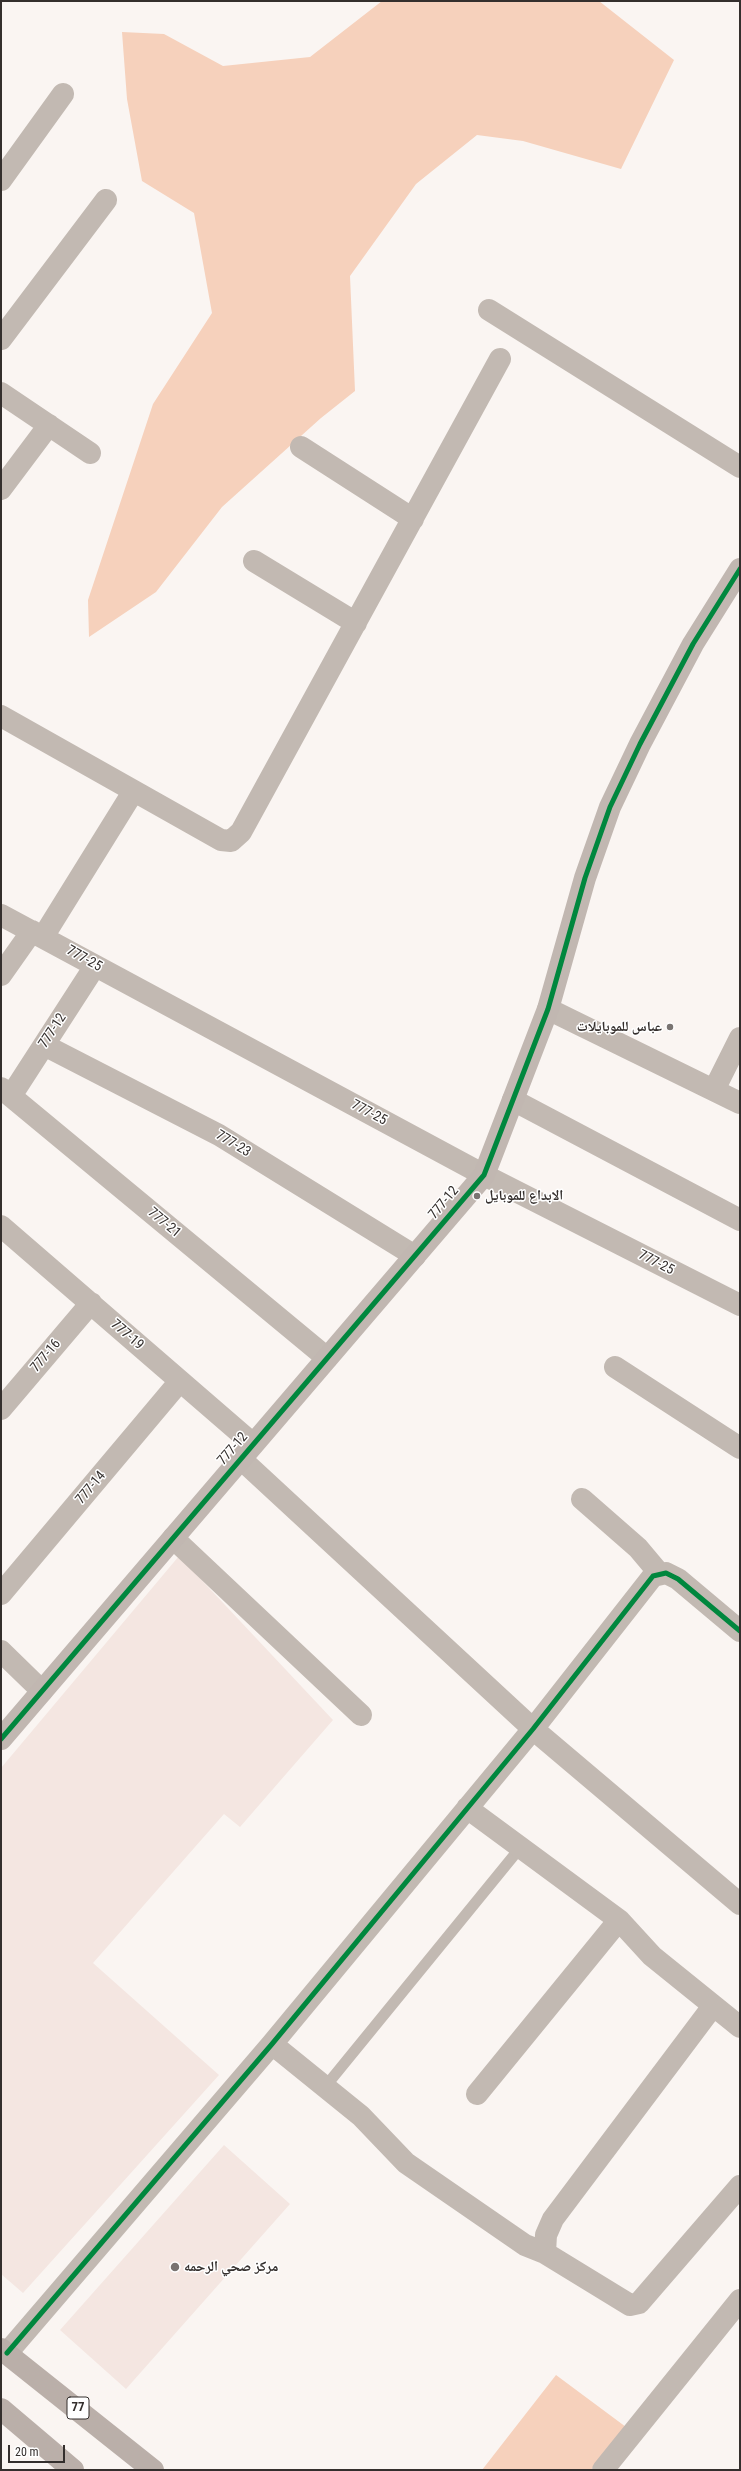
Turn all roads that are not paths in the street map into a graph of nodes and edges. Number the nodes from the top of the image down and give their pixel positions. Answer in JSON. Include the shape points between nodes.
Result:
{"nodes":[{"id":1,"x":64,"y":94,"type":"dead end"},
{"id":2,"x":1,"y":180,"type":"edge"},
{"id":3,"x":106,"y":200,"type":"dead end"},
{"id":4,"x":488,"y":310,"type":"dead end"},
{"id":5,"x":1,"y":339,"type":"edge"},
{"id":6,"x":500,"y":359,"type":"dead end"},
{"id":7,"x":1,"y":393,"type":"edge"},
{"id":8,"x":49,"y":426,"type":"junction"},
{"id":9,"x":301,"y":447,"type":"dead end"},
{"id":10,"x":90,"y":453,"type":"dead end"},
{"id":11,"x":740,"y":467,"type":"edge"},
{"id":12,"x":1,"y":489,"type":"edge"},
{"id":13,"x":413,"y":519,"type":"junction"},
{"id":14,"x":254,"y":562,"type":"dead end"},
{"id":15,"x":740,"y":569,"type":"edge"},
{"id":16,"x":356,"y":623,"type":"junction"},
{"id":17,"x":1,"y":716,"type":"edge"},
{"id":18,"x":133,"y":792,"type":"junction"},
{"id":19,"x":1,"y":915,"type":"edge"},
{"id":20,"x":37,"y":934,"type":"junction"},
{"id":21,"x":95,"y":966,"type":"junction"},
{"id":22,"x":1,"y":975,"type":"edge"},
{"id":23,"x":548,"y":1009,"type":"junction"},
{"id":24,"x":740,"y":1038,"type":"edge"},
{"id":25,"x":44,"y":1045,"type":"junction"},
{"id":26,"x":714,"y":1090,"type":"junction"},
{"id":27,"x":6,"y":1092,"type":"edge"},
{"id":28,"x":513,"y":1100,"type":"junction"},
{"id":29,"x":740,"y":1103,"type":"edge"},
{"id":30,"x":484,"y":1175,"type":"junction"},
{"id":31,"x":740,"y":1220,"type":"edge"},
{"id":32,"x":4,"y":1233,"type":"edge"},
{"id":33,"x":415,"y":1256,"type":"junction"},
{"id":34,"x":91,"y":1303,"type":"junction"},
{"id":35,"x":740,"y":1305,"type":"edge"},
{"id":36,"x":327,"y":1358,"type":"junction"},
{"id":37,"x":615,"y":1367,"type":"dead end"},
{"id":38,"x":180,"y":1381,"type":"junction"},
{"id":39,"x":1,"y":1410,"type":"edge"},
{"id":40,"x":740,"y":1448,"type":"edge"},
{"id":41,"x":247,"y":1452,"type":"junction"},
{"id":42,"x":582,"y":1499,"type":"dead end"},
{"id":43,"x":173,"y":1538,"type":"junction"},
{"id":44,"x":659,"y":1573,"type":"junction"},
{"id":45,"x":1,"y":1594,"type":"edge"},
{"id":46,"x":740,"y":1631,"type":"edge"},
{"id":47,"x":1,"y":1651,"type":"edge"},
{"id":48,"x":42,"y":1691,"type":"junction"},
{"id":49,"x":361,"y":1715,"type":"dead end"},
{"id":50,"x":533,"y":1730,"type":"junction"},
{"id":51,"x":1,"y":1739,"type":"edge"},
{"id":52,"x":467,"y":1808,"type":"junction"},
{"id":53,"x":520,"y":1848,"type":"junction"},
{"id":54,"x":739,"y":1902,"type":"edge"},
{"id":55,"x":619,"y":1920,"type":"junction"},
{"id":56,"x":714,"y":2006,"type":"junction"},
{"id":57,"x":740,"y":2027,"type":"edge"},
{"id":58,"x":272,"y":2044,"type":"junction"},
{"id":59,"x":325,"y":2087,"type":"junction"},
{"id":60,"x":477,"y":2094,"type":"dead end"},
{"id":61,"x":740,"y":2186,"type":"edge"},
{"id":62,"x":545,"y":2253,"type":"junction"},
{"id":63,"x":740,"y":2300,"type":"edge"},
{"id":64,"x":4,"y":2351,"type":"edge"},
{"id":65,"x":1,"y":2409,"type":"edge"},
{"id":66,"x":72,"y":2470,"type":"edge"},
{"id":67,"x":153,"y":2470,"type":"edge"},
{"id":68,"x":603,"y":2470,"type":"edge"}],
"edges":[{"from":1,"to":2,"type":"street"},
{"from":3,"to":5,"type":"street"},
{"from":4,"to":11,"type":"street"},
{"from":6,"to":13,"type":"street"},
{"from":7,"to":8,"type":"street"},
{"from":8,"to":10,"type":"street"},
{"from":8,"to":12,"type":"street"},
{"from":9,"to":13,"type":"street"},
{"from":13,"to":16,"type":"street"},
{"from":14,"to":16,"type":"street"},
{"from":15,"to":23,"type":"street","name":"777-12","via":[[693,644],[610,807],[585,878]]},
{"from":16,"to":18,"type":"street","via":[[241,832],[231,841],[221,840]]},
{"from":17,"to":18,"type":"street"},
{"from":18,"to":20,"type":"street"},
{"from":19,"to":20,"type":"street","name":"777-25"},
{"from":20,"to":21,"type":"street","name":"777-25"},
{"from":20,"to":22,"type":"street"},
{"from":21,"to":25,"type":"street","name":"777-12"},
{"from":21,"to":30,"type":"street","name":"777-25"},
{"from":23,"to":26,"type":"street"},
{"from":23,"to":28,"type":"street","name":"777-12"},
{"from":24,"to":26,"type":"street"},
{"from":25,"to":27,"type":"street","name":"777-12"},
{"from":25,"to":33,"type":"street","name":"777-23","via":[[218,1135]]},
{"from":26,"to":29,"type":"street"},
{"from":27,"to":36,"type":"street","name":"777-21"},
{"from":28,"to":30,"type":"street","name":"777-12"},
{"from":28,"to":31,"type":"street"},
{"from":30,"to":33,"type":"street","name":"777-12"},
{"from":30,"to":35,"type":"street","name":"777-25"},
{"from":32,"to":34,"type":"street","name":"777-19"},
{"from":33,"to":36,"type":"street","name":"777-12"},
{"from":34,"to":38,"type":"street","name":"777-19"},
{"from":34,"to":39,"type":"street","name":"777-16"},
{"from":36,"to":41,"type":"street","name":"777-12"},
{"from":37,"to":40,"type":"street"},
{"from":38,"to":41,"type":"street","name":"777-19"},
{"from":38,"to":45,"type":"street","name":"777-14"},
{"from":41,"to":43,"type":"street","name":"777-12"},
{"from":41,"to":50,"type":"street","name":"777-19"},
{"from":42,"to":44,"type":"street","via":[[638,1548]]},
{"from":43,"to":48,"type":"street","name":"777-12"},
{"from":43,"to":49,"type":"street"},
{"from":44,"to":46,"type":"street","via":[[666,1573],[678,1579]]},
{"from":44,"to":50,"type":"street","via":[[646,1583]]},
{"from":47,"to":48,"type":"street"},
{"from":48,"to":51,"type":"street","name":"777-12"},
{"from":50,"to":52,"type":"street"},
{"from":50,"to":54,"type":"street","name":"777-19"},
{"from":52,"to":53,"type":"street"},
{"from":52,"to":58,"type":"street"},
{"from":53,"to":55,"type":"street"},
{"from":53,"to":59,"type":"lane"},
{"from":55,"to":56,"type":"street","via":[[652,1956]]},
{"from":55,"to":60,"type":"street"},
{"from":56,"to":57,"type":"street"},
{"from":56,"to":62,"type":"street","via":[[554,2219],[546,2235]]},
{"from":58,"to":59,"type":"street"},
{"from":58,"to":64,"type":"street"},
{"from":59,"to":62,"type":"street","via":[[360,2116],[406,2162],[525,2246]]},
{"from":61,"to":62,"type":"street","via":[[639,2303],[630,2305],[624,2302]]},
{"from":63,"to":68,"type":"street"},
{"from":64,"to":67,"type":"main road","number":"77"},
{"from":65,"to":66,"type":"main road"}]}
